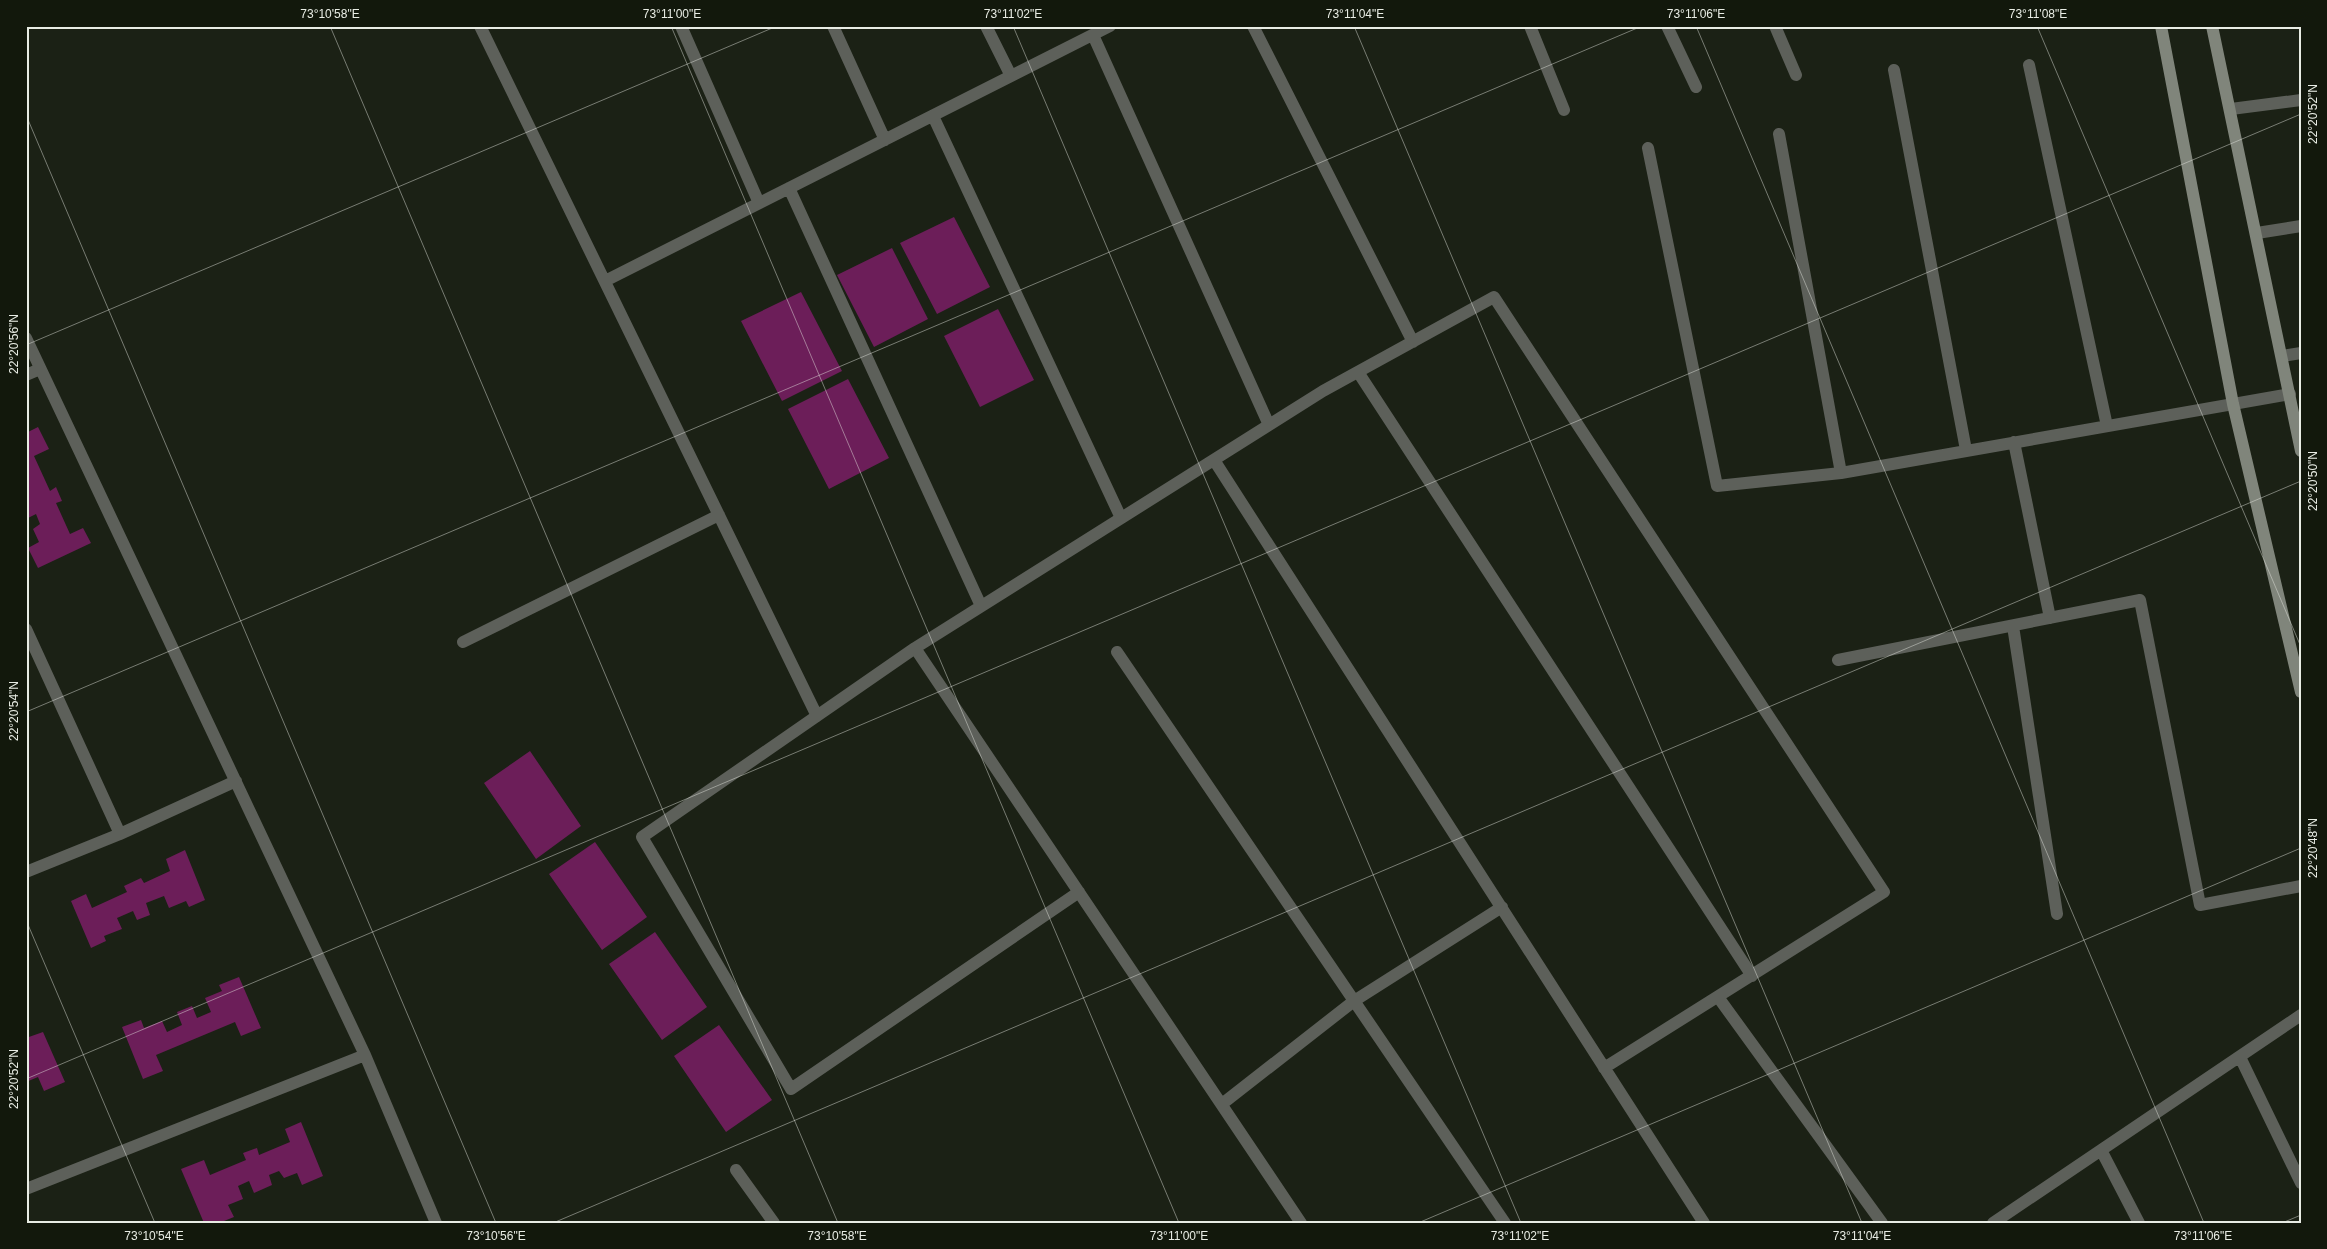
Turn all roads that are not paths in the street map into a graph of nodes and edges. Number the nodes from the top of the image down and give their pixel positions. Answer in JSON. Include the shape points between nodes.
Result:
{"nodes":[{"id":1,"x":480,"y":26,"type":"edge"},
{"id":2,"x":680,"y":26,"type":"edge"},
{"id":3,"x":833,"y":26,"type":"edge"},
{"id":4,"x":986,"y":26,"type":"edge"},
{"id":5,"x":1110,"y":26,"type":"edge"},
{"id":6,"x":1253,"y":26,"type":"edge"},
{"id":7,"x":1530,"y":26,"type":"edge"},
{"id":8,"x":1667,"y":26,"type":"edge"},
{"id":9,"x":1774,"y":26,"type":"edge"},
{"id":10,"x":2161,"y":26,"type":"edge"},
{"id":11,"x":2212,"y":26,"type":"edge"},
{"id":12,"x":1093,"y":35,"type":"junction"},
{"id":13,"x":2029,"y":65,"type":"dead end"},
{"id":14,"x":1894,"y":70,"type":"dead end"},
{"id":15,"x":1796,"y":75,"type":"dead end"},
{"id":16,"x":1011,"y":76,"type":"junction"},
{"id":17,"x":1696,"y":87,"type":"dead end"},
{"id":18,"x":2301,"y":100,"type":"edge"},
{"id":19,"x":2231,"y":109,"type":"junction"},
{"id":20,"x":1564,"y":110,"type":"dead end"},
{"id":21,"x":933,"y":116,"type":"junction"},
{"id":22,"x":1779,"y":134,"type":"dead end"},
{"id":23,"x":885,"y":140,"type":"junction"},
{"id":24,"x":1648,"y":148,"type":"dead end"},
{"id":25,"x":789,"y":188,"type":"junction"},
{"id":26,"x":759,"y":204,"type":"junction"},
{"id":27,"x":2301,"y":226,"type":"edge"},
{"id":28,"x":2257,"y":233,"type":"junction"},
{"id":29,"x":605,"y":281,"type":"junction"},
{"id":30,"x":26,"y":338,"type":"edge"},
{"id":31,"x":1413,"y":342,"type":"junction"},
{"id":32,"x":2301,"y":353,"type":"edge"},
{"id":33,"x":2282,"y":356,"type":"junction"},
{"id":34,"x":40,"y":369,"type":"junction"},
{"id":35,"x":1358,"y":372,"type":"junction"},
{"id":36,"x":26,"y":375,"type":"edge"},
{"id":37,"x":2290,"y":394,"type":"junction"},
{"id":38,"x":2232,"y":404,"type":"junction"},
{"id":39,"x":1269,"y":425,"type":"junction"},
{"id":40,"x":2107,"y":426,"type":"junction"},
{"id":41,"x":2014,"y":442,"type":"junction"},
{"id":42,"x":1966,"y":450,"type":"junction"},
{"id":43,"x":2301,"y":451,"type":"edge"},
{"id":44,"x":1214,"y":460,"type":"junction"},
{"id":45,"x":1841,"y":472,"type":"junction"},
{"id":46,"x":719,"y":515,"type":"junction"},
{"id":47,"x":1121,"y":518,"type":"junction"},
{"id":48,"x":981,"y":606,"type":"junction"},
{"id":49,"x":2050,"y":618,"type":"junction"},
{"id":50,"x":2013,"y":626,"type":"junction"},
{"id":51,"x":26,"y":629,"type":"edge"},
{"id":52,"x":463,"y":642,"type":"dead end"},
{"id":53,"x":915,"y":648,"type":"junction"},
{"id":54,"x":1117,"y":652,"type":"dead end"},
{"id":55,"x":1838,"y":660,"type":"dead end"},
{"id":56,"x":2301,"y":692,"type":"edge"},
{"id":57,"x":817,"y":716,"type":"junction"},
{"id":58,"x":236,"y":781,"type":"junction"},
{"id":59,"x":120,"y":834,"type":"junction"},
{"id":60,"x":26,"y":872,"type":"edge"},
{"id":61,"x":2301,"y":886,"type":"edge"},
{"id":62,"x":1079,"y":892,"type":"junction"},
{"id":63,"x":1502,"y":907,"type":"junction"},
{"id":64,"x":2057,"y":914,"type":"dead end"},
{"id":65,"x":1752,"y":976,"type":"junction"},
{"id":66,"x":1718,"y":997,"type":"junction"},
{"id":67,"x":1354,"y":1001,"type":"junction"},
{"id":68,"x":2301,"y":1015,"type":"edge"},
{"id":69,"x":365,"y":1055,"type":"junction"},
{"id":70,"x":2240,"y":1057,"type":"junction"},
{"id":71,"x":1604,"y":1068,"type":"junction"},
{"id":72,"x":1222,"y":1104,"type":"junction"},
{"id":73,"x":2101,"y":1150,"type":"junction"},
{"id":74,"x":736,"y":1170,"type":"dead end"},
{"id":75,"x":2301,"y":1183,"type":"edge"},
{"id":76,"x":26,"y":1189,"type":"edge"},
{"id":77,"x":436,"y":1223,"type":"edge"},
{"id":78,"x":774,"y":1223,"type":"edge"},
{"id":79,"x":1301,"y":1223,"type":"edge"},
{"id":80,"x":1505,"y":1223,"type":"edge"},
{"id":81,"x":1704,"y":1223,"type":"edge"},
{"id":82,"x":1882,"y":1223,"type":"edge"},
{"id":83,"x":1993,"y":1223,"type":"edge"},
{"id":84,"x":2139,"y":1223,"type":"edge"}],
"edges":[{"from":1,"to":29,"type":"street"},
{"from":2,"to":26,"type":"street"},
{"from":3,"to":23,"type":"street"},
{"from":4,"to":16,"type":"street"},
{"from":5,"to":12,"type":"street"},
{"from":6,"to":31,"type":"street"},
{"from":7,"to":20,"type":"street"},
{"from":8,"to":17,"type":"street"},
{"from":9,"to":15,"type":"street"},
{"from":10,"to":38,"type":"street"},
{"from":11,"to":19,"type":"street"},
{"from":12,"to":16,"type":"street"},
{"from":12,"to":39,"type":"street"},
{"from":13,"to":40,"type":"street"},
{"from":14,"to":42,"type":"street"},
{"from":16,"to":21,"type":"street"},
{"from":18,"to":19,"type":"street"},
{"from":19,"to":28,"type":"street"},
{"from":21,"to":23,"type":"street"},
{"from":21,"to":47,"type":"street"},
{"from":22,"to":45,"type":"street"},
{"from":23,"to":25,"type":"street"},
{"from":24,"to":45,"type":"street","via":[[1717,486]]},
{"from":25,"to":26,"type":"street"},
{"from":25,"to":48,"type":"street"},
{"from":26,"to":29,"type":"street"},
{"from":27,"to":28,"type":"street"},
{"from":28,"to":33,"type":"street"},
{"from":29,"to":46,"type":"street"},
{"from":30,"to":34,"type":"street"},
{"from":31,"to":35,"type":"street"},
{"from":31,"to":65,"type":"street","via":[[1494,297],[1884,892]]},
{"from":32,"to":33,"type":"street"},
{"from":33,"to":37,"type":"street"},
{"from":34,"to":36,"type":"street"},
{"from":34,"to":58,"type":"street"},
{"from":35,"to":39,"type":"street"},
{"from":35,"to":65,"type":"street"},
{"from":37,"to":38,"type":"street"},
{"from":37,"to":43,"type":"street"},
{"from":38,"to":40,"type":"street"},
{"from":38,"to":56,"type":"street"},
{"from":39,"to":44,"type":"street"},
{"from":40,"to":41,"type":"street"},
{"from":41,"to":42,"type":"street"},
{"from":41,"to":49,"type":"street"},
{"from":42,"to":45,"type":"street"},
{"from":44,"to":47,"type":"street"},
{"from":44,"to":63,"type":"street"},
{"from":46,"to":52,"type":"street"},
{"from":46,"to":57,"type":"street"},
{"from":47,"to":48,"type":"street"},
{"from":48,"to":53,"type":"street"},
{"from":49,"to":50,"type":"street"},
{"from":49,"to":61,"type":"street","via":[[2140,600],[2200,905]]},
{"from":50,"to":55,"type":"street"},
{"from":50,"to":64,"type":"street"},
{"from":51,"to":59,"type":"street"},
{"from":53,"to":57,"type":"street"},
{"from":53,"to":62,"type":"street"},
{"from":54,"to":67,"type":"street"},
{"from":57,"to":62,"type":"street","via":[[642,838],[791,1089]]},
{"from":58,"to":59,"type":"street"},
{"from":58,"to":69,"type":"street"},
{"from":59,"to":60,"type":"street"},
{"from":62,"to":72,"type":"street"},
{"from":63,"to":67,"type":"street"},
{"from":63,"to":71,"type":"street"},
{"from":65,"to":66,"type":"street"},
{"from":66,"to":71,"type":"street"},
{"from":66,"to":82,"type":"street"},
{"from":67,"to":72,"type":"street"},
{"from":67,"to":80,"type":"street"},
{"from":68,"to":70,"type":"street"},
{"from":69,"to":76,"type":"street"},
{"from":69,"to":77,"type":"street"},
{"from":70,"to":73,"type":"street"},
{"from":70,"to":75,"type":"street"},
{"from":71,"to":81,"type":"street"},
{"from":72,"to":79,"type":"street"},
{"from":73,"to":83,"type":"street"},
{"from":73,"to":84,"type":"street"},
{"from":74,"to":78,"type":"street"}]}
